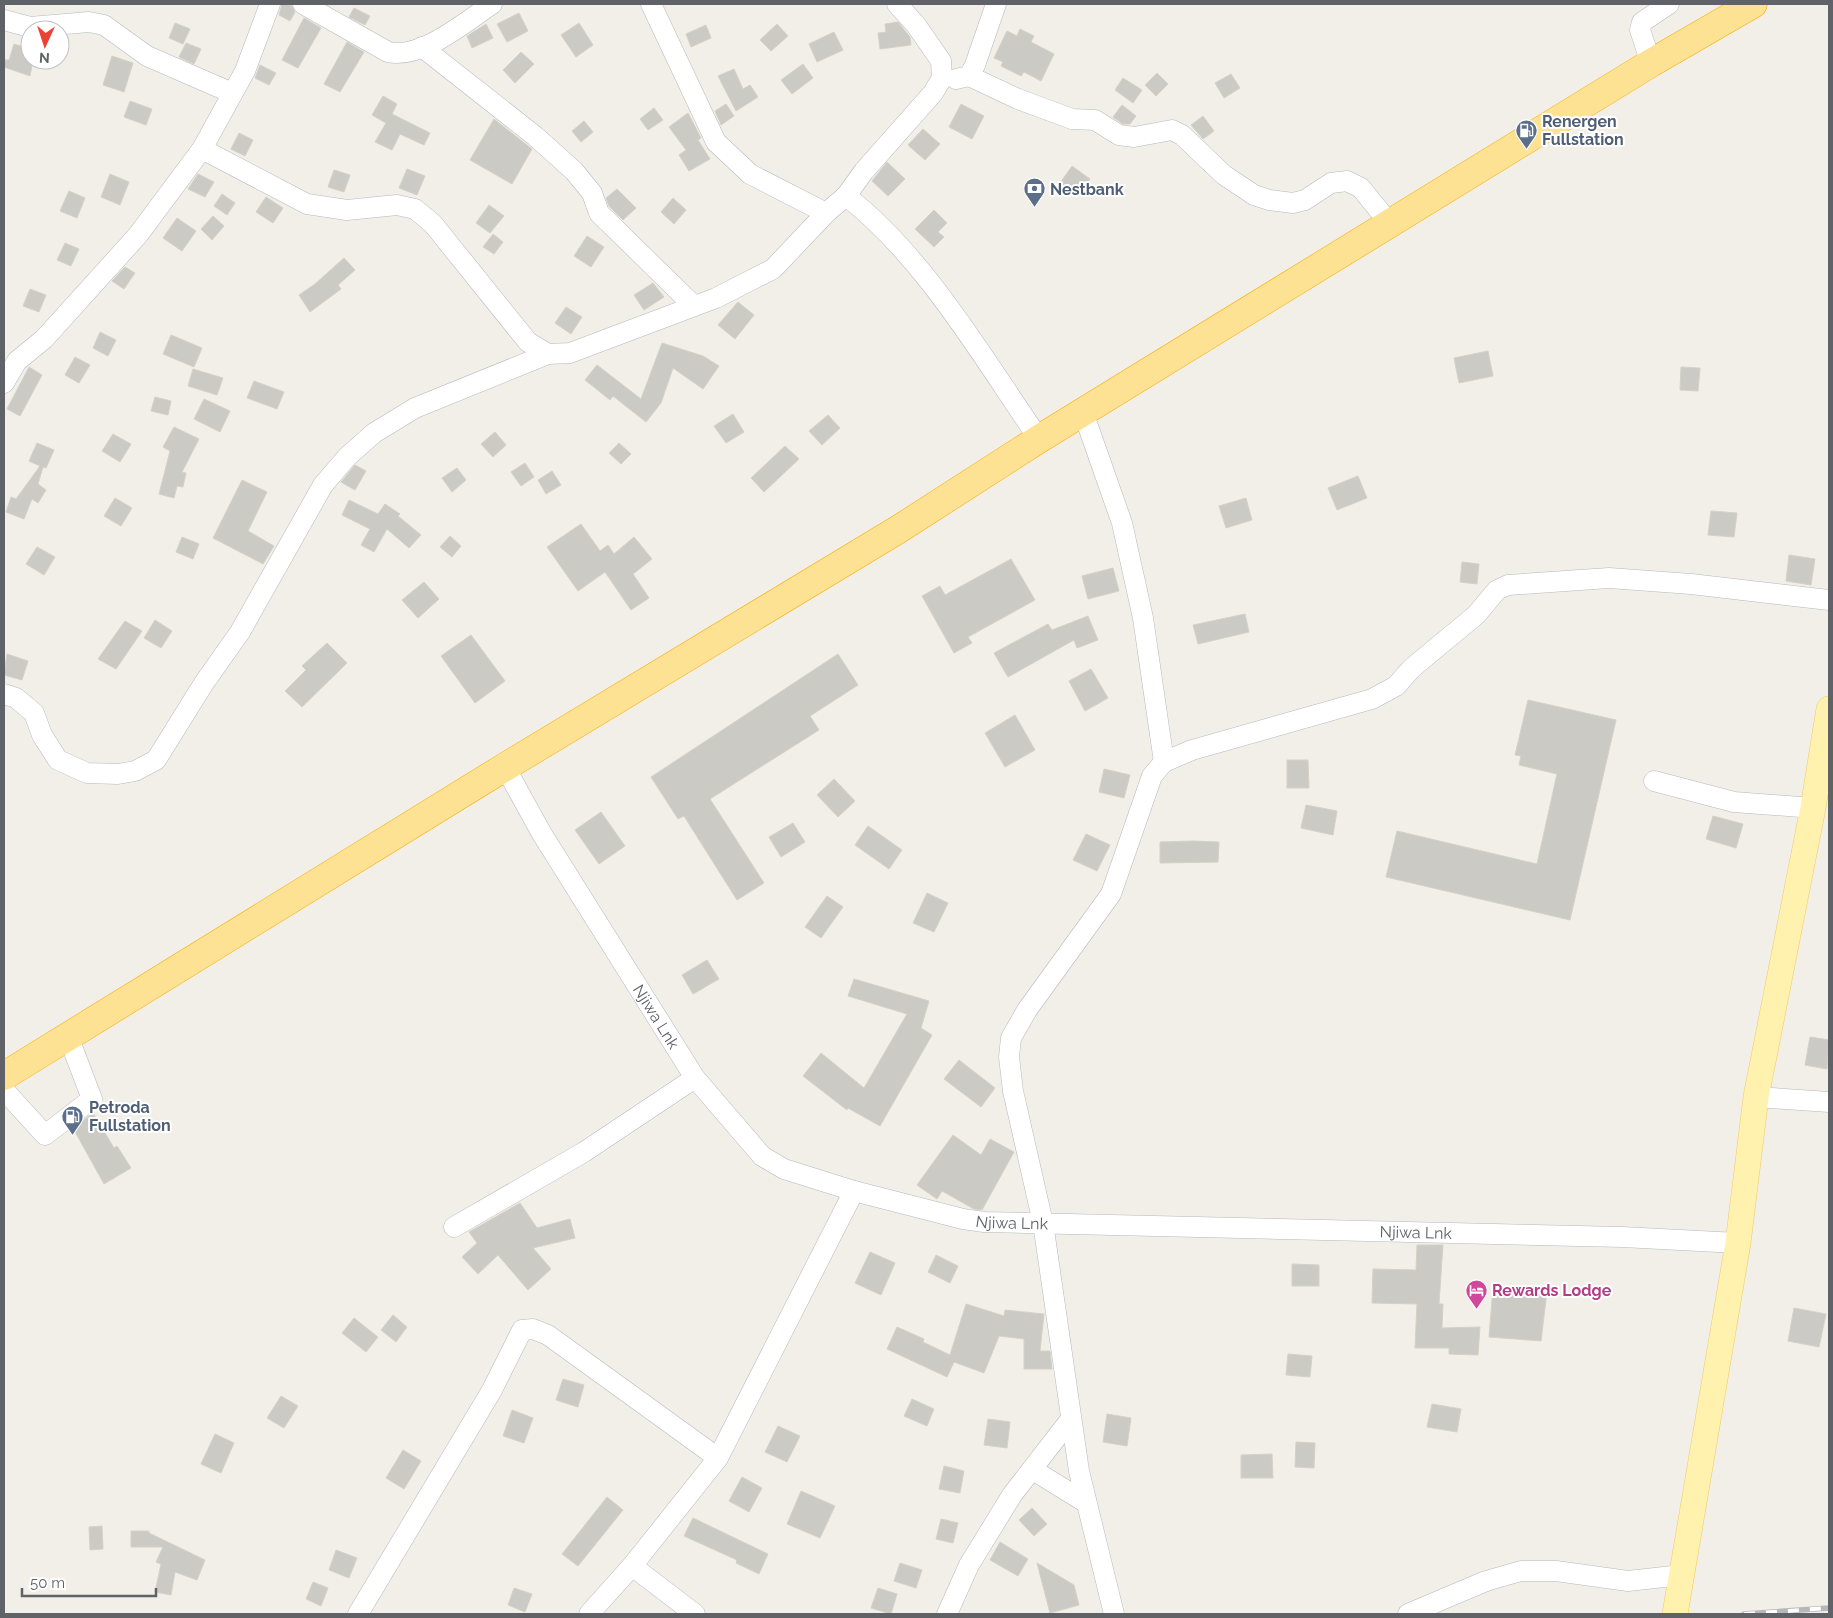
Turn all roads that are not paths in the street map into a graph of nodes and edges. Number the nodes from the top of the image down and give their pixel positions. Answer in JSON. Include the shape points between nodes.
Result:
{"nodes":[{"id":1,"x":270,"y":4,"type":"edge"},
{"id":2,"x":302,"y":4,"type":"edge"},
{"id":3,"x":492,"y":4,"type":"edge"},
{"id":4,"x":651,"y":4,"type":"edge"},
{"id":5,"x":897,"y":4,"type":"edge"},
{"id":6,"x":996,"y":4,"type":"edge"},
{"id":7,"x":1669,"y":4,"type":"edge"},
{"id":8,"x":1752,"y":4,"type":"edge"},
{"id":9,"x":4,"y":20,"type":"edge"},
{"id":10,"x":422,"y":47,"type":"junction"},
{"id":11,"x":1652,"y":63,"type":"junction"},
{"id":12,"x":969,"y":76,"type":"junction"},
{"id":13,"x":942,"y":78,"type":"junction"},
{"id":14,"x":232,"y":93,"type":"junction"},
{"id":15,"x":202,"y":148,"type":"junction"},
{"id":16,"x":846,"y":196,"type":"junction"},
{"id":17,"x":826,"y":213,"type":"junction"},
{"id":18,"x":1390,"y":224,"type":"junction"},
{"id":19,"x":694,"y":306,"type":"junction"},
{"id":20,"x":548,"y":354,"type":"junction"},
{"id":21,"x":10,"y":358,"type":"edge"},
{"id":22,"x":4,"y":383,"type":"edge"},
{"id":23,"x":1083,"y":412,"type":"junction"},
{"id":24,"x":1040,"y":439,"type":"junction"},
{"id":25,"x":1829,"y":600,"type":"edge"},
{"id":26,"x":4,"y":694,"type":"edge"},
{"id":27,"x":1829,"y":709,"type":"edge"},
{"id":28,"x":1164,"y":762,"type":"junction"},
{"id":29,"x":505,"y":767,"type":"junction"},
{"id":30,"x":1654,"y":781,"type":"dead end"},
{"id":31,"x":1813,"y":808,"type":"junction"},
{"id":32,"x":68,"y":1036,"type":"junction"},
{"id":33,"x":4,"y":1076,"type":"edge"},
{"id":34,"x":695,"y":1078,"type":"junction"},
{"id":35,"x":4,"y":1090,"type":"edge"},
{"id":36,"x":1756,"y":1098,"type":"junction"},
{"id":37,"x":1829,"y":1102,"type":"edge"},
{"id":38,"x":854,"y":1192,"type":"junction"},
{"id":39,"x":1043,"y":1223,"type":"junction"},
{"id":40,"x":454,"y":1227,"type":"dead end"},
{"id":41,"x":1738,"y":1243,"type":"junction"},
{"id":42,"x":1070,"y":1420,"type":"junction"},
{"id":43,"x":718,"y":1458,"type":"junction"},
{"id":44,"x":1033,"y":1470,"type":"junction"},
{"id":45,"x":1085,"y":1502,"type":"junction"},
{"id":46,"x":632,"y":1566,"type":"junction"},
{"id":47,"x":1682,"y":1575,"type":"junction"},
{"id":48,"x":358,"y":1614,"type":"edge"},
{"id":49,"x":589,"y":1614,"type":"edge"},
{"id":50,"x":695,"y":1614,"type":"edge"},
{"id":51,"x":947,"y":1614,"type":"edge"},
{"id":52,"x":1114,"y":1614,"type":"edge"},
{"id":53,"x":1408,"y":1614,"type":"edge"},
{"id":54,"x":1675,"y":1614,"type":"edge"}],
"edges":[{"from":1,"to":14,"type":"street","via":[[245,71]]},
{"from":2,"to":10,"type":"street","via":[[388,52],[399,54]]},
{"from":3,"to":10,"type":"street"},
{"from":4,"to":17,"type":"street","via":[[716,142],[750,174]]},
{"from":5,"to":13,"type":"street","via":[[941,61]]},
{"from":6,"to":12,"type":"street"},
{"from":7,"to":11,"type":"street","via":[[1642,22],[1640,30]]},
{"from":8,"to":11,"type":"highway"},
{"from":9,"to":14,"type":"street","via":[[30,27],[89,22],[104,25],[148,56]]},
{"from":10,"to":19,"type":"street","via":[[574,171],[592,193],[599,213]]},
{"from":11,"to":18,"type":"highway"},
{"from":12,"to":13,"type":"street"},
{"from":12,"to":18,"type":"street","via":[[1072,119],[1095,120],[1119,135],[1134,137],[1172,130],[1182,135],[1224,175],[1254,195],[1268,200],[1293,203],[1305,200],[1331,183],[1347,181],[1361,188]]},
{"from":13,"to":16,"type":"street"},
{"from":14,"to":15,"type":"street"},
{"from":15,"to":20,"type":"street","via":[[307,204],[347,210],[397,205],[415,209],[433,224],[528,342]]},
{"from":15,"to":21,"type":"street","via":[[138,235],[44,339]]},
{"from":16,"to":17,"type":"street"},
{"from":16,"to":24,"type":"street","via":[[881,226],[926,276]]},
{"from":17,"to":19,"type":"street","via":[[773,269]]},
{"from":18,"to":23,"type":"highway"},
{"from":19,"to":20,"type":"street","via":[[570,353]]},
{"from":20,"to":26,"type":"street","via":[[415,408],[374,433],[347,456],[323,485],[240,632],[156,760],[135,771],[87,773],[58,760],[42,735],[34,713],[16,698]]},
{"from":21,"to":22,"type":"street"},
{"from":23,"to":24,"type":"highway"},
{"from":23,"to":28,"type":"street","via":[[1122,523],[1142,618]]},
{"from":24,"to":29,"type":"highway","via":[[899,529]]},
{"from":25,"to":28,"type":"street","via":[[1610,578],[1508,585],[1497,590],[1476,615],[1412,668],[1396,686],[1372,699],[1192,750]]},
{"from":27,"to":31,"type":"main road"},
{"from":28,"to":39,"type":"street","via":[[1146,788],[1111,894],[1027,1010],[1011,1038],[1009,1056],[1013,1091]]},
{"from":29,"to":32,"type":"highway"},
{"from":29,"to":34,"type":"street","name":"Njiwa Lnk","via":[[542,834]]},
{"from":30,"to":31,"type":"street","via":[[1734,802]]},
{"from":31,"to":36,"type":"main road"},
{"from":32,"to":33,"type":"highway"},
{"from":32,"to":35,"type":"street","via":[[92,1099],[45,1135]]},
{"from":34,"to":38,"type":"street","name":"Njiwa Lnk","via":[[762,1156],[784,1169]]},
{"from":34,"to":40,"type":"street","via":[[584,1152]]},
{"from":36,"to":37,"type":"street"},
{"from":36,"to":41,"type":"main road"},
{"from":38,"to":39,"type":"street","name":"Njiwa Lnk","via":[[962,1219]]},
{"from":38,"to":43,"type":"street"},
{"from":39,"to":41,"type":"street","name":"Njiwa Lnk","via":[[1622,1237]]},
{"from":39,"to":42,"type":"street"},
{"from":41,"to":47,"type":"main road"},
{"from":42,"to":44,"type":"street"},
{"from":42,"to":45,"type":"street"},
{"from":43,"to":46,"type":"street"},
{"from":43,"to":48,"type":"street","via":[[548,1334],[533,1329],[522,1330],[492,1390]]},
{"from":44,"to":45,"type":"street"},
{"from":44,"to":51,"type":"street","via":[[1012,1495],[969,1565]]},
{"from":45,"to":52,"type":"street"},
{"from":46,"to":49,"type":"street"},
{"from":46,"to":50,"type":"street"},
{"from":47,"to":53,"type":"street","via":[[1628,1580],[1556,1571],[1521,1571],[1486,1581]]},
{"from":47,"to":54,"type":"main road"}]}
